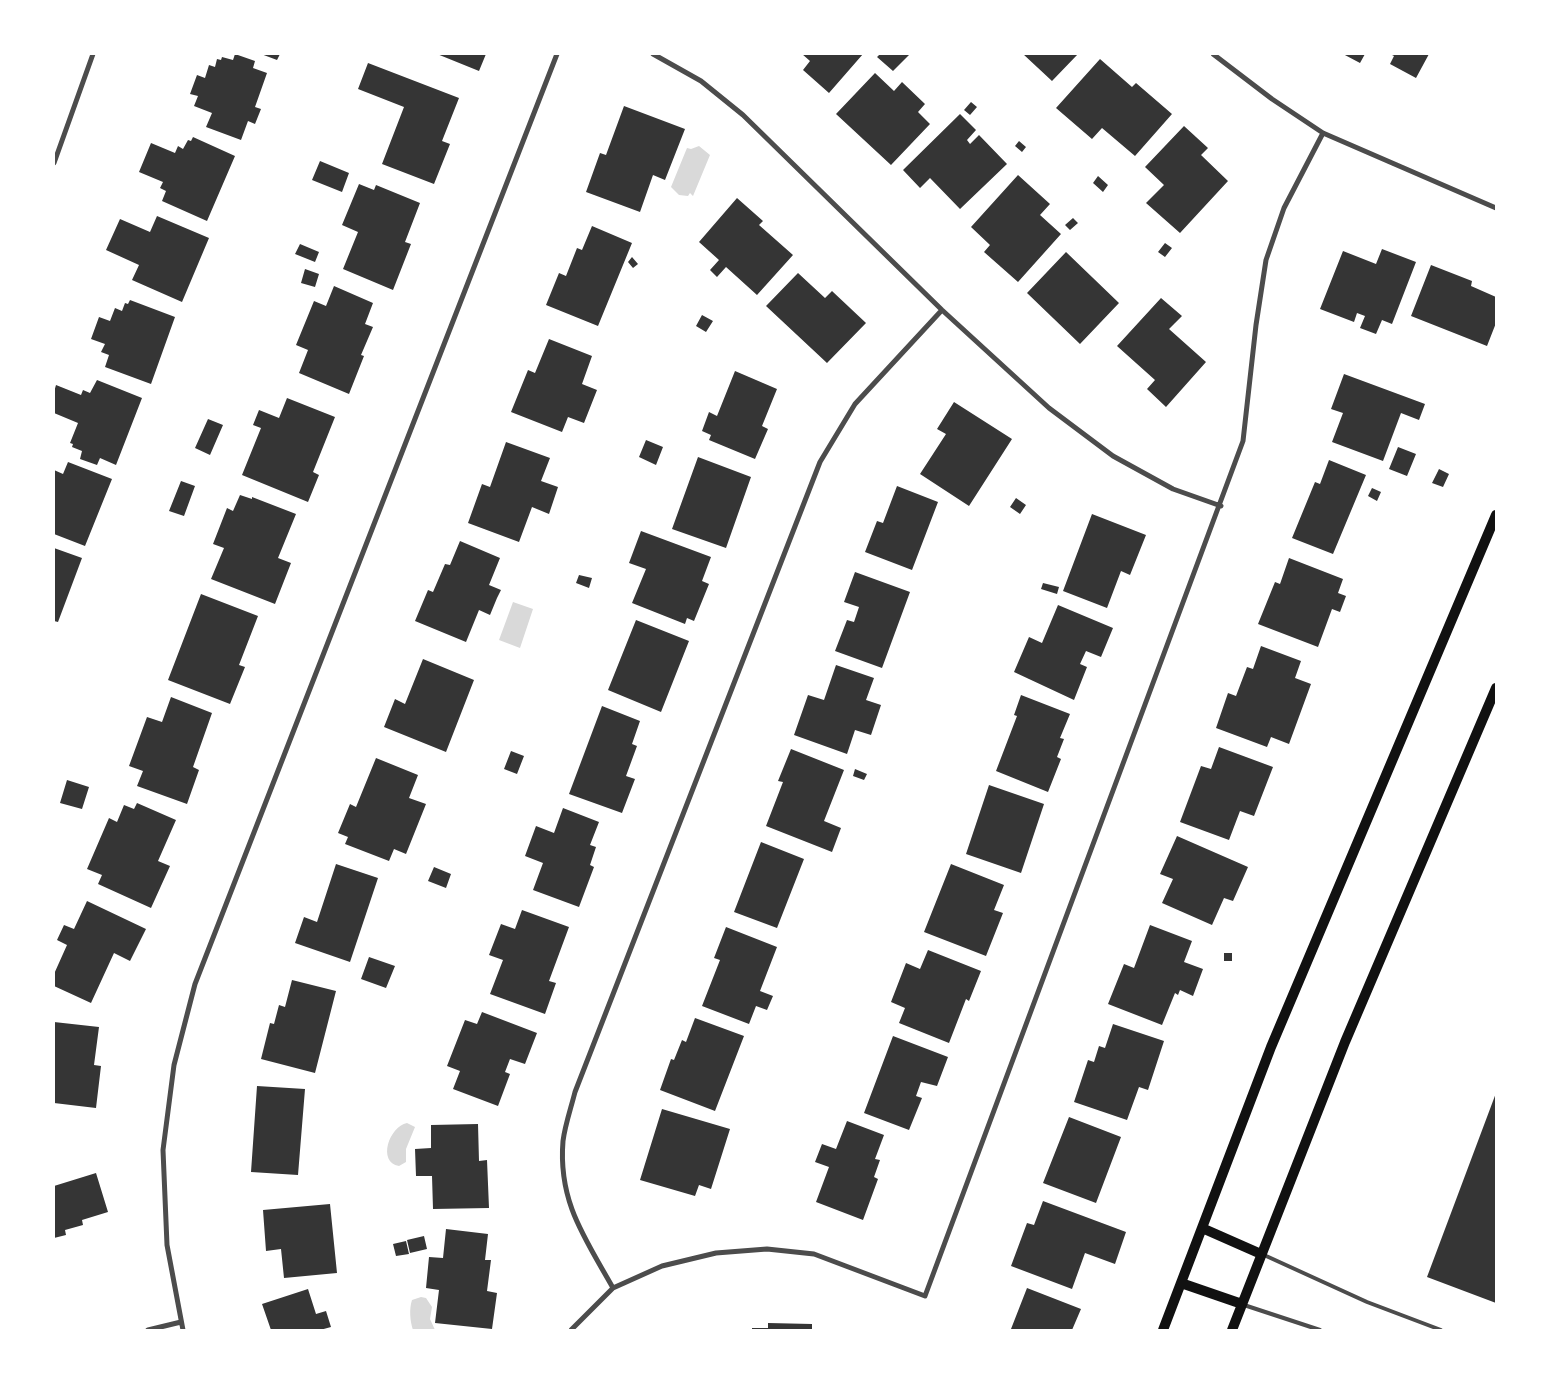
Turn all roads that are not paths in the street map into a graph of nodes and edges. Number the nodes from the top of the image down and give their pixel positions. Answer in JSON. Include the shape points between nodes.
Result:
{"nodes":[{"id":1,"x":93,"y":54,"type":"edge"},
{"id":2,"x":557,"y":54,"type":"edge"},
{"id":3,"x":653,"y":54,"type":"edge"},
{"id":4,"x":1213,"y":54,"type":"edge"},
{"id":5,"x":1323,"y":133,"type":"junction"},
{"id":6,"x":54,"y":163,"type":"edge"},
{"id":7,"x":1496,"y":208,"type":"edge"},
{"id":8,"x":942,"y":310,"type":"junction"},
{"id":9,"x":1221,"y":506,"type":"junction"},
{"id":10,"x":1496,"y":515,"type":"edge"},
{"id":11,"x":1496,"y":688,"type":"edge"},
{"id":12,"x":1202,"y":1228,"type":"junction"},
{"id":13,"x":1261,"y":1254,"type":"junction"},
{"id":14,"x":1181,"y":1283,"type":"junction"},
{"id":15,"x":613,"y":1288,"type":"junction"},
{"id":16,"x":1242,"y":1304,"type":"junction"},
{"id":17,"x":181,"y":1322,"type":"junction"},
{"id":18,"x":148,"y":1330,"type":"edge"},
{"id":19,"x":183,"y":1330,"type":"edge"},
{"id":20,"x":571,"y":1330,"type":"edge"},
{"id":21,"x":1163,"y":1330,"type":"edge"},
{"id":22,"x":1232,"y":1330,"type":"edge"},
{"id":23,"x":1320,"y":1330,"type":"edge"},
{"id":24,"x":1441,"y":1330,"type":"edge"}],
"edges":[{"from":1,"to":6,"type":"street"},
{"from":2,"to":17,"type":"street","via":[[194,984],[174,1065],[163,1150],[167,1245]]},
{"from":3,"to":8,"type":"street","via":[[701,81],[743,115]]},
{"from":4,"to":5,"type":"street"},
{"from":5,"to":7,"type":"street"},
{"from":5,"to":9,"type":"street","via":[[1284,208],[1266,260],[1243,441]]},
{"from":8,"to":9,"type":"street","via":[[1049,408],[1113,456],[1173,489]]},
{"from":8,"to":15,"type":"street","via":[[855,404],[820,462],[574,1092],[563,1140],[564,1180],[574,1220]]},
{"from":9,"to":15,"type":"street","via":[[925,1296],[814,1254],[767,1248],[716,1253],[662,1266]]},
{"from":10,"to":12,"type":"main road","via":[[1271,1047]]},
{"from":11,"to":13,"type":"main road","via":[[1345,1042]]},
{"from":12,"to":13,"type":"main road"},
{"from":12,"to":14,"type":"main road"},
{"from":13,"to":16,"type":"main road"},
{"from":13,"to":24,"type":"lane","via":[[1367,1302]]},
{"from":14,"to":16,"type":"main road"},
{"from":14,"to":21,"type":"main road"},
{"from":15,"to":20,"type":"street"},
{"from":16,"to":22,"type":"main road"},
{"from":16,"to":23,"type":"lane"},
{"from":17,"to":18,"type":"street"},
{"from":17,"to":19,"type":"street"}]}
